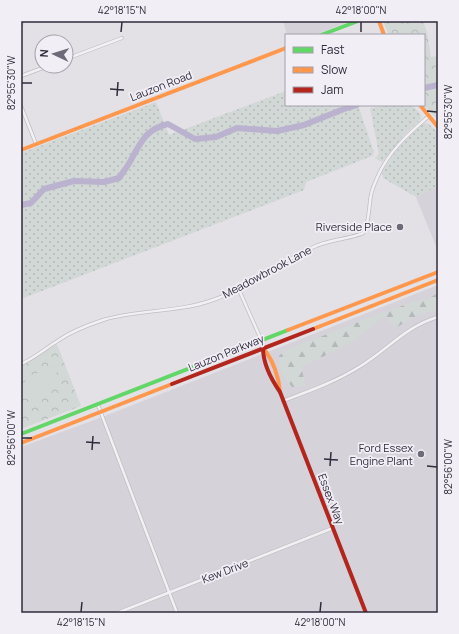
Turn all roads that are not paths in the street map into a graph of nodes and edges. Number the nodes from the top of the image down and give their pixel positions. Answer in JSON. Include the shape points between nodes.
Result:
{"nodes":[{"id":1,"x":22,"y":21,"type":"edge"},
{"id":2,"x":358,"y":21,"type":"edge"},
{"id":3,"x":379,"y":21,"type":"edge"},
{"id":4,"x":21,"y":24,"type":"edge"},
{"id":5,"x":324,"y":34,"type":"edge"},
{"id":6,"x":384,"y":34,"type":"edge"},
{"id":7,"x":122,"y":38,"type":"dead end"},
{"id":8,"x":285,"y":48,"type":"edge"},
{"id":9,"x":74,"y":56,"type":"edge"},
{"id":10,"x":34,"y":71,"type":"edge"},
{"id":11,"x":21,"y":76,"type":"edge"},
{"id":12,"x":21,"y":106,"type":"edge"},
{"id":13,"x":421,"y":106,"type":"edge"},
{"id":14,"x":429,"y":116,"type":"junction"},
{"id":15,"x":438,"y":127,"type":"edge"},
{"id":16,"x":36,"y":144,"type":"junction"},
{"id":17,"x":21,"y":150,"type":"edge"},
{"id":18,"x":438,"y":272,"type":"edge"},
{"id":19,"x":438,"y":280,"type":"edge"},
{"id":20,"x":239,"y":290,"type":"junction"},
{"id":21,"x":438,"y":317,"type":"edge"},
{"id":22,"x":261,"y":341,"type":"junction"},
{"id":23,"x":263,"y":348,"type":"junction"},
{"id":24,"x":21,"y":364,"type":"edge"},
{"id":25,"x":283,"y":401,"type":"junction"},
{"id":26,"x":98,"y":405,"type":"junction"},
{"id":27,"x":100,"y":412,"type":"junction"},
{"id":28,"x":21,"y":434,"type":"edge"},
{"id":29,"x":21,"y":443,"type":"edge"},
{"id":30,"x":333,"y":528,"type":"junction"},
{"id":31,"x":170,"y":592,"type":"junction"},
{"id":32,"x":117,"y":613,"type":"edge"},
{"id":33,"x":178,"y":613,"type":"edge"},
{"id":34,"x":366,"y":613,"type":"edge"}],
"edges":[{"from":1,"to":4,"type":"street"},
{"from":2,"to":5,"type":"main road"},
{"from":3,"to":6,"type":"main road"},
{"from":7,"to":9,"type":"street"},
{"from":8,"to":16,"type":"main road","name":"Lauzon Road"},
{"from":10,"to":11,"type":"street"},
{"from":12,"to":16,"type":"street"},
{"from":13,"to":14,"type":"main road"},
{"from":14,"to":15,"type":"main road"},
{"from":14,"to":20,"type":"street","name":"Meadowbrook Lane","via":[[397,145],[386,160],[371,193],[363,233],[319,244],[301,252]]},
{"from":16,"to":17,"type":"main road","name":"Lauzon Road"},
{"from":18,"to":22,"type":"main road","name":"Lauzon Parkway"},
{"from":19,"to":23,"type":"main road","name":"Lauzon Parkway"},
{"from":20,"to":22,"type":"street","name":"Essex Way"},
{"from":20,"to":24,"type":"street","name":"Meadowbrook Lane","via":[[197,305],[174,310],[134,313],[103,320],[70,333]]},
{"from":21,"to":25,"type":"street","via":[[398,337],[373,358],[343,376]]},
{"from":22,"to":23,"type":"street","name":"Essex Way"},
{"from":22,"to":26,"type":"main road","name":"Lauzon Parkway"},
{"from":23,"to":25,"type":"main road","name":"Essex Way","via":[[263,357]]},
{"from":23,"to":27,"type":"main road","name":"Lauzon Parkway"},
{"from":25,"to":30,"type":"main road","name":"Essex Way"},
{"from":26,"to":27,"type":"street"},
{"from":26,"to":28,"type":"main road","name":"Lauzon Parkway"},
{"from":27,"to":29,"type":"main road","name":"Lauzon Parkway"},
{"from":27,"to":31,"type":"street"},
{"from":30,"to":31,"type":"street","name":"Kew Drive"},
{"from":30,"to":34,"type":"main road","name":"Essex Way"},
{"from":31,"to":32,"type":"street","name":"Kew Drive"},
{"from":31,"to":33,"type":"street"}]}
